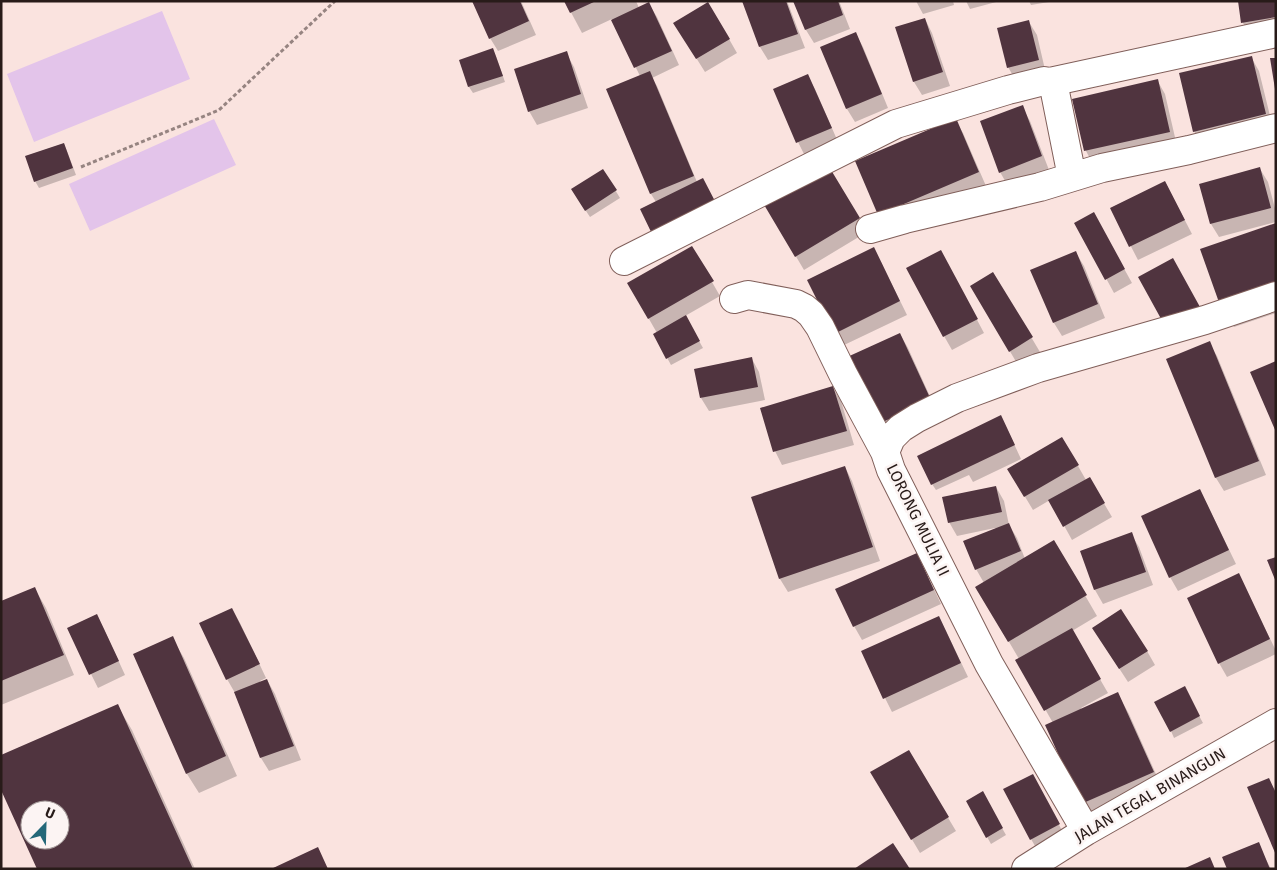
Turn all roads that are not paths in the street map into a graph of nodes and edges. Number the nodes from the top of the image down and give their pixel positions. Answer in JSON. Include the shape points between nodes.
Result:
{"nodes":[{"id":1,"x":1276,"y":33,"type":"edge"},
{"id":2,"x":1050,"y":82,"type":"junction"},
{"id":3,"x":1276,"y":128,"type":"edge"},
{"id":4,"x":1072,"y":177,"type":"junction"},
{"id":5,"x":870,"y":229,"type":"dead end"},
{"id":6,"x":624,"y":260,"type":"dead end"},
{"id":7,"x":1276,"y":296,"type":"edge"},
{"id":8,"x":734,"y":299,"type":"dead end"},
{"id":9,"x":885,"y":452,"type":"junction"},
{"id":10,"x":1276,"y":723,"type":"edge"},
{"id":11,"x":1086,"y":831,"type":"junction"},
{"id":12,"x":1026,"y":869,"type":"edge"}],
"edges":[{"from":1,"to":2,"type":"street"},
{"from":2,"to":4,"type":"street","via":[[1056,94]]},
{"from":2,"to":6,"type":"street","via":[[1008,90],[896,124]]},
{"from":3,"to":4,"type":"street"},
{"from":4,"to":5,"type":"street"},
{"from":7,"to":9,"type":"street","name":"LORONG MULIA II","via":[[1038,368],[957,398],[901,428],[891,438]]},
{"from":8,"to":9,"type":"street","via":[[748,295],[796,304],[811,314]]},
{"from":9,"to":11,"type":"street","name":"LORONG MULIA II","via":[[891,470],[989,664]]},
{"from":10,"to":11,"type":"street","name":"JALAN TEGAL BINANGUN"},
{"from":11,"to":12,"type":"street","name":"JALAN TEGAL BINANGUN"}]}
